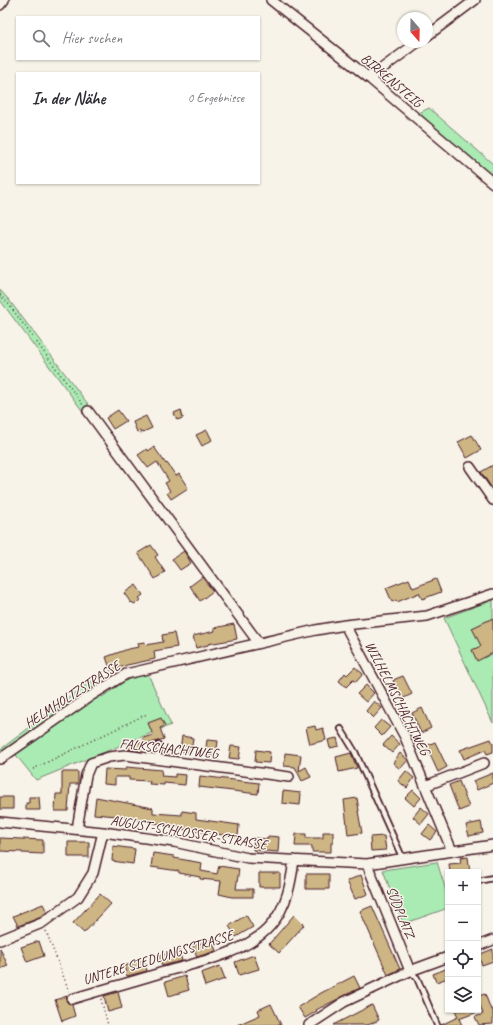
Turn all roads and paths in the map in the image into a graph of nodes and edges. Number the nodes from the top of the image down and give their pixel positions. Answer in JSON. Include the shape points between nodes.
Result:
{"nodes":[{"id":1,"x":4,"y":0,"type":"edge"},
{"id":2,"x":271,"y":0,"type":"edge"},
{"id":3,"x":475,"y":0,"type":"edge"},
{"id":4,"x":0,"y":5,"type":"edge"},
{"id":5,"x":433,"y":32,"type":"edge"},
{"id":6,"x":410,"y":48,"type":"edge"},
{"id":7,"x":369,"y":78,"type":"junction"},
{"id":8,"x":493,"y":183,"type":"edge"},
{"id":9,"x":0,"y":295,"type":"edge"},
{"id":10,"x":88,"y":411,"type":"joint"},
{"id":11,"x":470,"y":467,"type":"dead end"},
{"id":12,"x":493,"y":500,"type":"edge"},
{"id":13,"x":493,"y":594,"type":"edge"},
{"id":14,"x":345,"y":625,"type":"junction"},
{"id":15,"x":258,"y":642,"type":"junction"},
{"id":16,"x":147,"y":714,"type":"dead end"},
{"id":17,"x":341,"y":729,"type":"dead end"},
{"id":18,"x":159,"y":745,"type":"dead end"},
{"id":19,"x":0,"y":759,"type":"edge"},
{"id":20,"x":158,"y":759,"type":"junction"},
{"id":21,"x":484,"y":763,"type":"dead end"},
{"id":22,"x":33,"y":769,"type":"dead end"},
{"id":23,"x":289,"y":777,"type":"dead end"},
{"id":24,"x":425,"y":786,"type":"junction"},
{"id":25,"x":0,"y":822,"type":"edge"},
{"id":26,"x":77,"y":829,"type":"junction"},
{"id":27,"x":103,"y":832,"type":"junction"},
{"id":28,"x":493,"y":845,"type":"edge"},
{"id":29,"x":452,"y":851,"type":"junction"},
{"id":30,"x":403,"y":859,"type":"junction"},
{"id":31,"x":294,"y":860,"type":"junction"},
{"id":32,"x":367,"y":864,"type":"junction"},
{"id":33,"x":493,"y":878,"type":"edge"},
{"id":34,"x":481,"y":880,"type":"edge"},
{"id":35,"x":42,"y":923,"type":"junction"},
{"id":36,"x":0,"y":940,"type":"edge"},
{"id":37,"x":493,"y":940,"type":"edge"},
{"id":38,"x":481,"y":945,"type":"edge"},
{"id":39,"x":445,"y":958,"type":"edge"},
{"id":40,"x":410,"y":970,"type":"junction"},
{"id":41,"x":99,"y":991,"type":"junction"},
{"id":42,"x":72,"y":999,"type":"joint"},
{"id":43,"x":108,"y":1025,"type":"edge"},
{"id":44,"x":309,"y":1025,"type":"edge"},
{"id":45,"x":437,"y":1025,"type":"edge"}],
"edges":[{"from":1,"to":4,"type":"street"},
{"from":2,"to":7,"type":"street","name":"BIRKENSTEIG"},
{"from":3,"to":5,"type":"street"},
{"from":6,"to":7,"type":"street"},
{"from":7,"to":8,"type":"street","name":"BIRKENSTEIG"},
{"from":9,"to":10,"type":"path"},
{"from":10,"to":15,"type":"street"},
{"from":11,"to":12,"type":"street"},
{"from":13,"to":14,"type":"street","name":"HELMHOLTZSTRASSE","via":[[427,616]]},
{"from":14,"to":15,"type":"street","name":"HELMHOLTZSTRASSE"},
{"from":14,"to":24,"type":"street","name":"WILHELMSCHACHTWEG","via":[[405,737]]},
{"from":15,"to":19,"type":"street","name":"HELMHOLTZSTRASSE","via":[[126,674]]},
{"from":16,"to":22,"type":"path"},
{"from":17,"to":30,"type":"lane","via":[[355,752]]},
{"from":18,"to":20,"type":"lane"},
{"from":20,"to":23,"type":"street","name":"FALKSCHACHTWEG"},
{"from":20,"to":26,"type":"street","name":"FALKSCHACHTWEG","via":[[125,755],[91,763],[86,775]]},
{"from":21,"to":24,"type":"street"},
{"from":24,"to":29,"type":"street","name":"WILHELMSCHACHTWEG"},
{"from":25,"to":26,"type":"street","name":"AUGUST-SCHLOSSER-STRASSE"},
{"from":26,"to":27,"type":"street","name":"AUGUST-SCHLOSSER-STRASSE"},
{"from":27,"to":31,"type":"street","name":"AUGUST-SCHLOSSER-STRASSE","via":[[174,842],[248,858]]},
{"from":27,"to":35,"type":"street","via":[[93,873],[78,897]]},
{"from":28,"to":29,"type":"street","name":"AUGUST-SCHLOSSER-STRASSE"},
{"from":29,"to":30,"type":"street","name":"AUGUST-SCHLOSSER-STRASSE"},
{"from":30,"to":32,"type":"street","name":"AUGUST-SCHLOSSER-STRASSE"},
{"from":31,"to":32,"type":"street","name":"AUGUST-SCHLOSSER-STRASSE"},
{"from":31,"to":41,"type":"street","name":"UNTERE SIEDLUNGSSTRASSE","via":[[290,888],[283,907],[271,925],[255,940],[227,953]]},
{"from":32,"to":40,"type":"street","name":"SÜDPLATZ"},
{"from":33,"to":34,"type":"lane"},
{"from":35,"to":36,"type":"street"},
{"from":35,"to":42,"type":"path"},
{"from":37,"to":38,"type":"street"},
{"from":39,"to":40,"type":"street"},
{"from":40,"to":44,"type":"street","via":[[344,1002]]},
{"from":40,"to":45,"type":"lane","via":[[417,978]]},
{"from":41,"to":42,"type":"street","name":"UNTERE SIEDLUNGSSTRASSE"},
{"from":41,"to":43,"type":"path"}]}
